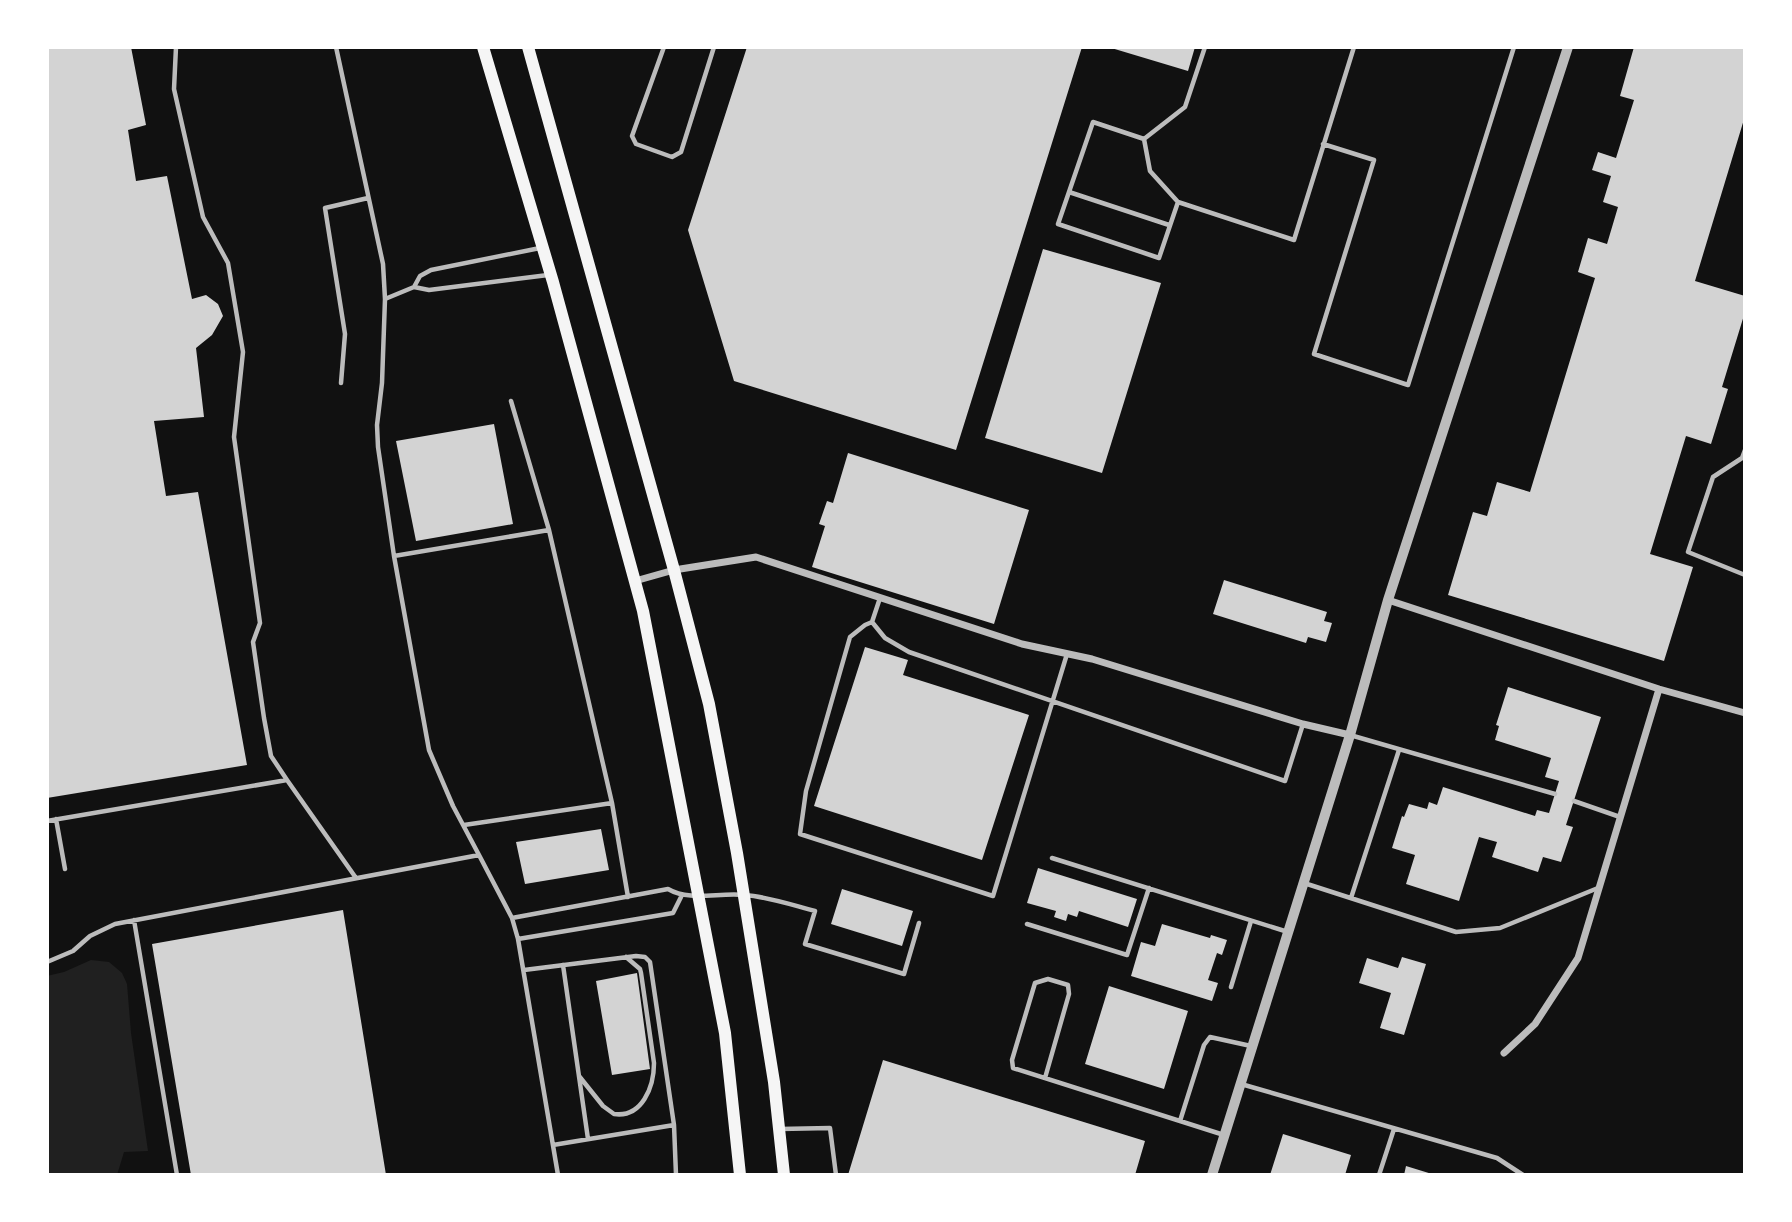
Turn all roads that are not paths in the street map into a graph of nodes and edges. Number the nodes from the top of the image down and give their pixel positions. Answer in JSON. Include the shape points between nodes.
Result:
{"nodes":[{"id":1,"x":176,"y":47,"type":"edge"},
{"id":2,"x":337,"y":47,"type":"edge"},
{"id":3,"x":483,"y":47,"type":"edge"},
{"id":4,"x":528,"y":47,"type":"edge"},
{"id":5,"x":664,"y":47,"type":"edge"},
{"id":6,"x":714,"y":47,"type":"edge"},
{"id":7,"x":1205,"y":47,"type":"edge"},
{"id":8,"x":1354,"y":47,"type":"edge"},
{"id":9,"x":1514,"y":47,"type":"edge"},
{"id":10,"x":1568,"y":47,"type":"edge"},
{"id":11,"x":1144,"y":139,"type":"junction"},
{"id":12,"x":1323,"y":144,"type":"junction"},
{"id":13,"x":1069,"y":192,"type":"junction"},
{"id":14,"x":368,"y":198,"type":"junction"},
{"id":15,"x":1178,"y":202,"type":"junction"},
{"id":16,"x":1169,"y":225,"type":"junction"},
{"id":17,"x":542,"y":248,"type":"junction"},
{"id":18,"x":550,"y":275,"type":"junction"},
{"id":19,"x":414,"y":287,"type":"junction"},
{"id":20,"x":385,"y":299,"type":"junction"},
{"id":21,"x":341,"y":383,"type":"dead end"},
{"id":22,"x":511,"y":401,"type":"dead end"},
{"id":23,"x":1745,"y":450,"type":"edge"},
{"id":24,"x":1744,"y":459,"type":"edge"},
{"id":25,"x":549,"y":530,"type":"junction"},
{"id":26,"x":394,"y":556,"type":"junction"},
{"id":27,"x":674,"y":570,"type":"junction"},
{"id":28,"x":1745,"y":575,"type":"edge"},
{"id":29,"x":635,"y":581,"type":"junction"},
{"id":30,"x":880,"y":598,"type":"junction"},
{"id":31,"x":1388,"y":600,"type":"junction"},
{"id":32,"x":872,"y":622,"type":"junction"},
{"id":33,"x":1067,"y":654,"type":"junction"},
{"id":34,"x":1659,"y":689,"type":"junction"},
{"id":35,"x":1054,"y":701,"type":"junction"},
{"id":36,"x":1745,"y":713,"type":"edge"},
{"id":37,"x":1303,"y":724,"type":"junction"},
{"id":38,"x":1350,"y":735,"type":"junction"},
{"id":39,"x":1399,"y":750,"type":"junction"},
{"id":40,"x":287,"y":780,"type":"junction"},
{"id":41,"x":1555,"y":794,"type":"dead end"},
{"id":42,"x":1574,"y":801,"type":"dead end"},
{"id":43,"x":612,"y":803,"type":"junction"},
{"id":44,"x":1620,"y":817,"type":"junction"},
{"id":45,"x":56,"y":819,"type":"junction"},
{"id":46,"x":47,"y":821,"type":"edge"},
{"id":47,"x":464,"y":825,"type":"junction"},
{"id":48,"x":480,"y":855,"type":"junction"},
{"id":49,"x":1052,"y":858,"type":"dead end"},
{"id":50,"x":65,"y":869,"type":"dead end"},
{"id":51,"x":356,"y":878,"type":"junction"},
{"id":52,"x":1304,"y":883,"type":"junction"},
{"id":53,"x":1149,"y":888,"type":"junction"},
{"id":54,"x":1599,"y":888,"type":"junction"},
{"id":55,"x":698,"y":894,"type":"junction"},
{"id":56,"x":743,"y":895,"type":"junction"},
{"id":57,"x":628,"y":897,"type":"junction"},
{"id":58,"x":681,"y":897,"type":"junction"},
{"id":59,"x":1351,"y":898,"type":"junction"},
{"id":60,"x":512,"y":918,"type":"junction"},
{"id":61,"x":134,"y":920,"type":"junction"},
{"id":62,"x":1251,"y":921,"type":"junction"},
{"id":63,"x":919,"y":923,"type":"dead end"},
{"id":64,"x":1027,"y":924,"type":"dead end"},
{"id":65,"x":1289,"y":933,"type":"junction"},
{"id":66,"x":518,"y":939,"type":"junction"},
{"id":67,"x":625,"y":957,"type":"junction"},
{"id":68,"x":47,"y":962,"type":"edge"},
{"id":69,"x":563,"y":965,"type":"junction"},
{"id":70,"x":524,"y":970,"type":"junction"},
{"id":71,"x":1231,"y":987,"type":"dead end"},
{"id":72,"x":1252,"y":1047,"type":"junction"},
{"id":73,"x":1504,"y":1053,"type":"dead end"},
{"id":74,"x":579,"y":1076,"type":"junction"},
{"id":75,"x":1045,"y":1078,"type":"junction"},
{"id":76,"x":1240,"y":1084,"type":"junction"},
{"id":77,"x":1180,"y":1121,"type":"junction"},
{"id":78,"x":674,"y":1125,"type":"junction"},
{"id":79,"x":779,"y":1129,"type":"junction"},
{"id":80,"x":1394,"y":1129,"type":"junction"},
{"id":81,"x":1224,"y":1135,"type":"junction"},
{"id":82,"x":588,"y":1139,"type":"junction"},
{"id":83,"x":553,"y":1144,"type":"junction"},
{"id":84,"x":177,"y":1175,"type":"edge"},
{"id":85,"x":558,"y":1175,"type":"edge"},
{"id":86,"x":676,"y":1175,"type":"edge"},
{"id":87,"x":740,"y":1175,"type":"edge"},
{"id":88,"x":783,"y":1175,"type":"edge"},
{"id":89,"x":836,"y":1175,"type":"edge"},
{"id":90,"x":1212,"y":1175,"type":"edge"},
{"id":91,"x":1379,"y":1175,"type":"edge"},
{"id":92,"x":1522,"y":1175,"type":"edge"}],
"edges":[{"from":1,"to":40,"type":"lane","via":[[174,89],[204,217],[228,264],[243,352],[234,437],[260,623],[253,642],[271,756]]},
{"from":2,"to":14,"type":"lane"},
{"from":3,"to":17,"type":"main road"},
{"from":4,"to":27,"type":"main road"},
{"from":5,"to":6,"type":"lane","via":[[632,136],[636,144],[672,157],[681,152]]},
{"from":7,"to":11,"type":"lane","via":[[1185,107]]},
{"from":8,"to":12,"type":"lane"},
{"from":9,"to":12,"type":"lane","via":[[1408,385],[1314,354],[1374,160]]},
{"from":10,"to":31,"type":"street"},
{"from":11,"to":13,"type":"lane","via":[[1093,122]]},
{"from":11,"to":15,"type":"lane","via":[[1150,171]]},
{"from":12,"to":15,"type":"lane","via":[[1294,240]]},
{"from":13,"to":16,"type":"lane"},
{"from":13,"to":16,"type":"lane","via":[[1058,224],[1158,258]]},
{"from":14,"to":20,"type":"lane","via":[[383,264]]},
{"from":14,"to":21,"type":"lane","via":[[325,208],[345,334]]},
{"from":15,"to":16,"type":"lane"},
{"from":17,"to":18,"type":"main road"},
{"from":17,"to":19,"type":"lane","via":[[431,270],[420,276]]},
{"from":18,"to":19,"type":"lane","via":[[429,290]]},
{"from":18,"to":29,"type":"main road"},
{"from":19,"to":20,"type":"lane"},
{"from":20,"to":26,"type":"lane","via":[[377,425]]},
{"from":22,"to":25,"type":"lane"},
{"from":23,"to":24,"type":"lane"},
{"from":24,"to":28,"type":"lane","via":[[1713,477],[1688,552]]},
{"from":25,"to":26,"type":"lane"},
{"from":25,"to":43,"type":"lane"},
{"from":26,"to":47,"type":"lane","via":[[429,750]]},
{"from":27,"to":29,"type":"street"},
{"from":27,"to":30,"type":"street","via":[[756,556]]},
{"from":27,"to":56,"type":"main road","via":[[709,704]]},
{"from":29,"to":55,"type":"main road"},
{"from":30,"to":32,"type":"lane"},
{"from":30,"to":33,"type":"street"},
{"from":31,"to":34,"type":"street"},
{"from":31,"to":38,"type":"street"},
{"from":32,"to":35,"type":"lane","via":[[885,638],[909,652]]},
{"from":32,"to":35,"type":"lane","via":[[850,637],[806,791],[800,834],[993,896]]},
{"from":33,"to":35,"type":"lane"},
{"from":33,"to":37,"type":"street"},
{"from":34,"to":36,"type":"street"},
{"from":34,"to":44,"type":"street"},
{"from":35,"to":37,"type":"lane","via":[[1285,781]]},
{"from":37,"to":38,"type":"street"},
{"from":38,"to":39,"type":"lane"},
{"from":38,"to":52,"type":"street"},
{"from":39,"to":41,"type":"lane"},
{"from":39,"to":59,"type":"lane"},
{"from":40,"to":45,"type":"lane"},
{"from":40,"to":51,"type":"lane"},
{"from":42,"to":44,"type":"lane"},
{"from":43,"to":47,"type":"lane"},
{"from":43,"to":57,"type":"lane"},
{"from":44,"to":54,"type":"street"},
{"from":45,"to":46,"type":"lane"},
{"from":45,"to":50,"type":"lane"},
{"from":47,"to":48,"type":"lane"},
{"from":48,"to":51,"type":"lane"},
{"from":48,"to":60,"type":"lane"},
{"from":49,"to":53,"type":"lane"},
{"from":51,"to":61,"type":"lane"},
{"from":52,"to":59,"type":"lane"},
{"from":52,"to":65,"type":"street"},
{"from":53,"to":62,"type":"lane"},
{"from":53,"to":64,"type":"lane","via":[[1128,955]]},
{"from":54,"to":59,"type":"lane","via":[[1500,928],[1456,932]]},
{"from":54,"to":73,"type":"street","via":[[1578,958],[1535,1024]]},
{"from":55,"to":56,"type":"lane"},
{"from":55,"to":58,"type":"lane"},
{"from":55,"to":87,"type":"main road","via":[[725,1032]]},
{"from":56,"to":63,"type":"lane","via":[[816,911],[805,944],[904,974]]},
{"from":56,"to":79,"type":"main road"},
{"from":57,"to":58,"type":"lane","via":[[668,889]]},
{"from":57,"to":60,"type":"lane"},
{"from":58,"to":66,"type":"lane","via":[[673,913]]},
{"from":60,"to":66,"type":"lane"},
{"from":61,"to":68,"type":"lane","via":[[90,936],[74,951]]},
{"from":61,"to":84,"type":"lane"},
{"from":62,"to":65,"type":"lane"},
{"from":62,"to":71,"type":"lane"},
{"from":65,"to":72,"type":"street"},
{"from":66,"to":70,"type":"lane"},
{"from":67,"to":69,"type":"lane"},
{"from":67,"to":74,"type":"lane","via":[[641,973],[654,1063],[649,1091],[630,1113],[614,1115]]},
{"from":67,"to":78,"type":"lane","via":[[645,957],[650,962]]},
{"from":69,"to":70,"type":"lane"},
{"from":69,"to":74,"type":"lane"},
{"from":70,"to":83,"type":"lane"},
{"from":72,"to":76,"type":"street"},
{"from":72,"to":77,"type":"lane","via":[[1210,1037]]},
{"from":74,"to":82,"type":"lane"},
{"from":75,"to":75,"type":"lane","via":[[1013,1068],[1012,1060],[1035,984],[1048,979],[1068,985],[1069,994]]},
{"from":75,"to":77,"type":"lane"},
{"from":76,"to":80,"type":"lane"},
{"from":76,"to":81,"type":"street"},
{"from":77,"to":81,"type":"lane"},
{"from":78,"to":82,"type":"lane"},
{"from":78,"to":86,"type":"lane"},
{"from":79,"to":88,"type":"main road"},
{"from":79,"to":89,"type":"lane","via":[[830,1128]]},
{"from":80,"to":91,"type":"lane"},
{"from":80,"to":92,"type":"lane","via":[[1497,1158]]},
{"from":81,"to":90,"type":"street"},
{"from":82,"to":83,"type":"lane"},
{"from":83,"to":85,"type":"lane"}]}
